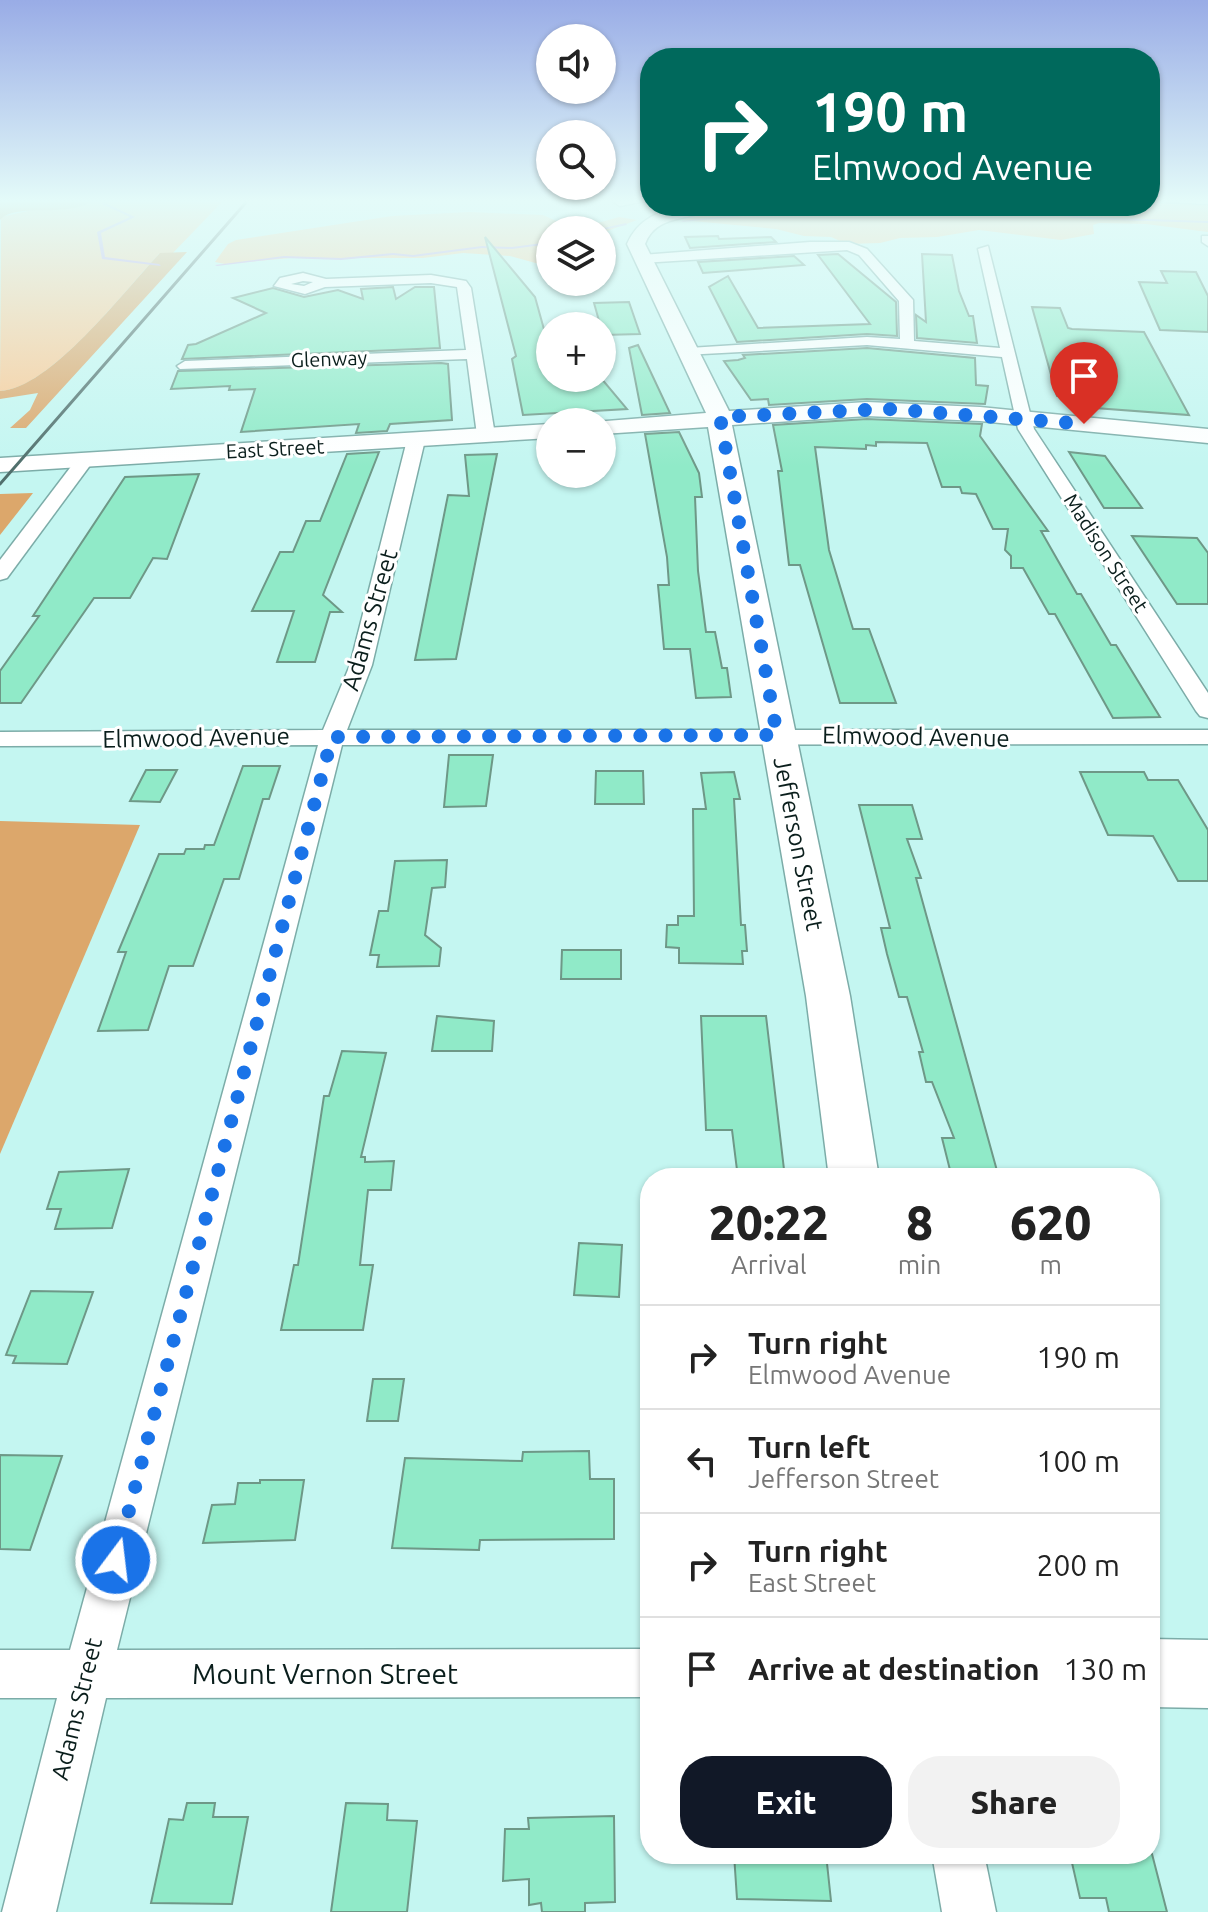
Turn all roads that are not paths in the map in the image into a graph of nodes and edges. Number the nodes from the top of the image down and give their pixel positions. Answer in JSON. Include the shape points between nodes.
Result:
{"nodes":[{"id":1,"x":462,"y":288,"type":"edge"},
{"id":2,"x":657,"y":288,"type":"edge"},
{"id":3,"x":895,"y":288,"type":"edge"},
{"id":4,"x":993,"y":288,"type":"edge"},
{"id":5,"x":907,"y":343,"type":"junction"},
{"id":6,"x":689,"y":352,"type":"junction"},
{"id":7,"x":1008,"y":353,"type":"junction"},
{"id":8,"x":474,"y":354,"type":"junction"},
{"id":9,"x":185,"y":366,"type":"dead end"},
{"id":10,"x":720,"y":417,"type":"junction"},
{"id":11,"x":1021,"y":417,"type":"junction"},
{"id":12,"x":616,"y":426,"type":"edge"},
{"id":13,"x":536,"y":432,"type":"edge"},
{"id":14,"x":486,"y":435,"type":"junction"},
{"id":15,"x":1208,"y":436,"type":"edge"},
{"id":16,"x":416,"y":440,"type":"junction"},
{"id":17,"x":85,"y":460,"type":"junction"},
{"id":18,"x":0,"y":465,"type":"edge"},
{"id":19,"x":0,"y":574,"type":"edge"},
{"id":20,"x":1208,"y":711,"type":"edge"},
{"id":21,"x":777,"y":735,"type":"junction"},
{"id":22,"x":332,"y":737,"type":"junction"},
{"id":23,"x":1208,"y":737,"type":"edge"},
{"id":24,"x":0,"y":739,"type":"edge"},
{"id":25,"x":853,"y":1168,"type":"edge"},
{"id":26,"x":640,"y":1673,"type":"edge"},
{"id":27,"x":1160,"y":1673,"type":"edge"},
{"id":28,"x":0,"y":1674,"type":"edge"},
{"id":29,"x":85,"y":1674,"type":"junction"},
{"id":30,"x":1208,"y":1674,"type":"edge"},
{"id":31,"x":960,"y":1864,"type":"edge"},
{"id":32,"x":29,"y":1912,"type":"edge"},
{"id":33,"x":969,"y":1912,"type":"edge"}],
"edges":[{"from":1,"to":8,"type":"street"},
{"from":2,"to":6,"type":"main road","name":"Jefferson Street"},
{"from":3,"to":5,"type":"street","via":[[906,300]]},
{"from":4,"to":7,"type":"street","name":"Madison Street"},
{"from":5,"to":6,"type":"street"},
{"from":5,"to":7,"type":"street"},
{"from":6,"to":10,"type":"main road","name":"Jefferson Street"},
{"from":7,"to":11,"type":"street","name":"Madison Street"},
{"from":8,"to":9,"type":"street","name":"Glenway"},
{"from":8,"to":14,"type":"street"},
{"from":10,"to":11,"type":"main road","via":[[867,409]]},
{"from":10,"to":12,"type":"main road"},
{"from":10,"to":21,"type":"main road","name":"Jefferson Street"},
{"from":11,"to":15,"type":"main road"},
{"from":11,"to":20,"type":"street","name":"Madison Street"},
{"from":13,"to":14,"type":"main road","name":"East Street"},
{"from":14,"to":16,"type":"main road","name":"East Street"},
{"from":16,"to":17,"type":"main road","name":"East Street"},
{"from":16,"to":22,"type":"street","name":"Adams Street","via":[[361,665]]},
{"from":17,"to":18,"type":"main road","name":"East Street"},
{"from":17,"to":19,"type":"street"},
{"from":21,"to":22,"type":"street","name":"Elmwood Avenue"},
{"from":21,"to":23,"type":"street","name":"Elmwood Avenue"},
{"from":21,"to":25,"type":"main road","name":"Jefferson Street","via":[[828,996]]},
{"from":22,"to":24,"type":"street","name":"Elmwood Avenue"},
{"from":22,"to":29,"type":"street","name":"Adams Street"},
{"from":26,"to":29,"type":"street","name":"Mount Vernon Street"},
{"from":27,"to":30,"type":"main road"},
{"from":28,"to":29,"type":"street","name":"Mount Vernon Street"},
{"from":29,"to":32,"type":"street","name":"Adams Street"},
{"from":31,"to":33,"type":"street"}]}
